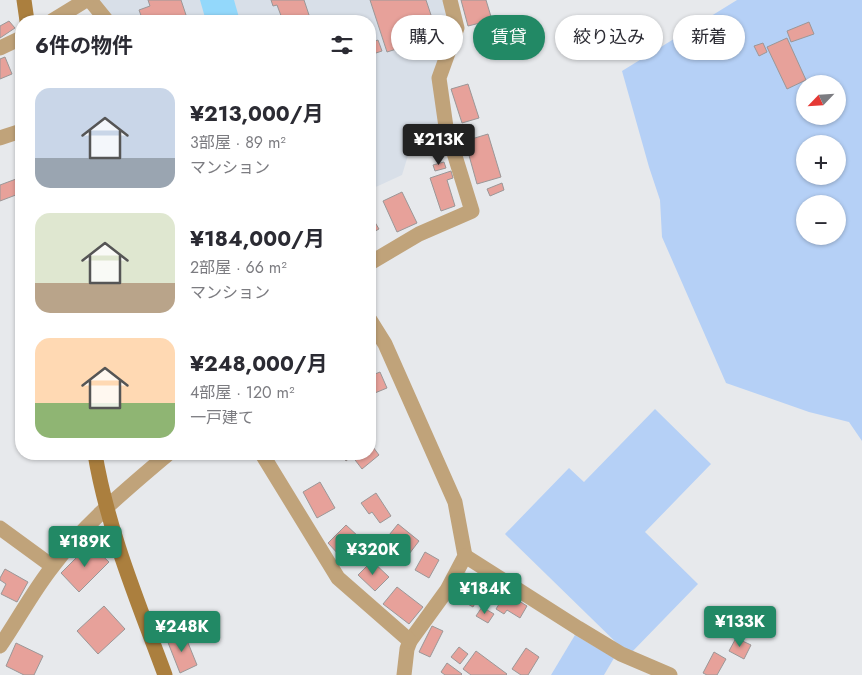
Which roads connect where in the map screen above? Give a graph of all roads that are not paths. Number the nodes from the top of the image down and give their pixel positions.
1 (24, 0) edge
2 (86, 0) edge
3 (90, 0) edge
4 (450, 0) edge
5 (26, 15) edge
6 (62, 15) edge
7 (102, 15) edge
8 (15, 41) edge
9 (0, 48) edge
10 (15, 134) edge
11 (0, 138) edge
12 (376, 259) edge
13 (376, 330) edge
14 (96, 460) edge
15 (161, 460) edge
16 (266, 460) edge
17 (106, 507) junction
18 (0, 528) edge
19 (465, 556) junction
20 (52, 566) junction
21 (410, 641) junction
22 (0, 646) edge
23 (165, 675) edge
24 (404, 675) edge
25 (670, 675) edge

1 - 5 street
2 - 6 street
3 - 7 street
4 - 12 street
8 - 9 street
10 - 11 street
13 - 19 street
14 - 17 street
15 - 17 street
16 - 21 street
17 - 20 street
17 - 23 street
18 - 20 street
19 - 21 street
19 - 25 street
20 - 22 street
21 - 24 street

